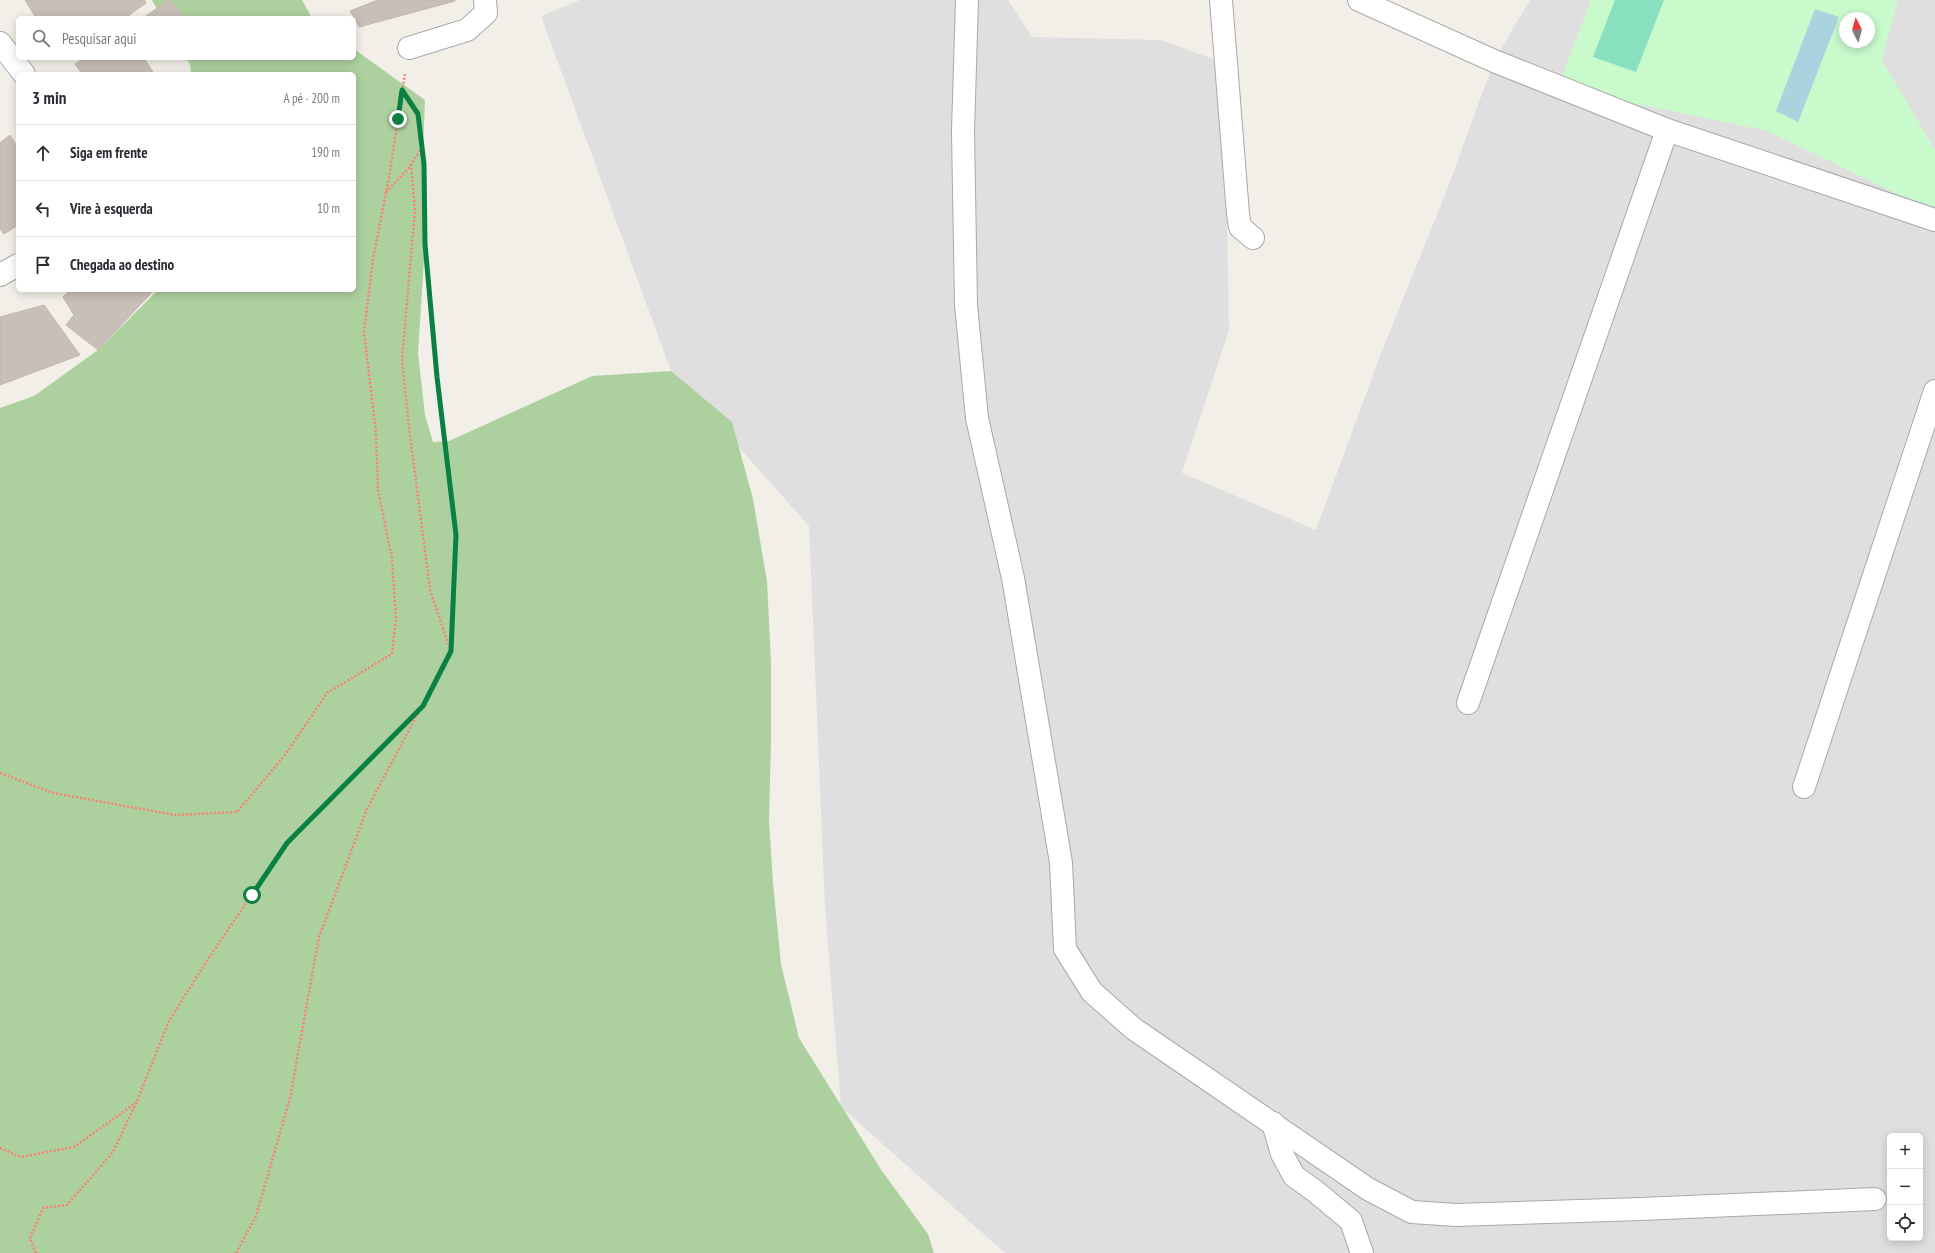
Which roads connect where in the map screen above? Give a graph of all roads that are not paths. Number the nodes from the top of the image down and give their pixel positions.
1 (485, 0) edge
2 (967, 0) edge
3 (1221, 0) edge
4 (1359, 0) edge
5 (0, 43) edge
6 (409, 48) dead end
7 (22, 72) edge
8 (1667, 130) junction
9 (1935, 220) edge
10 (1253, 238) dead end
11 (16, 266) edge
12 (0, 275) edge
13 (1935, 391) edge
14 (1468, 703) dead end
15 (1804, 787) dead end
16 (1273, 1124) junction
17 (1875, 1200) dead end
18 (1362, 1253) edge

1 - 6 street
2 - 16 street
3 - 10 street
4 - 8 street
5 - 7 street
8 - 9 street
8 - 14 street
11 - 12 street
13 - 15 street
16 - 17 street
16 - 18 street

